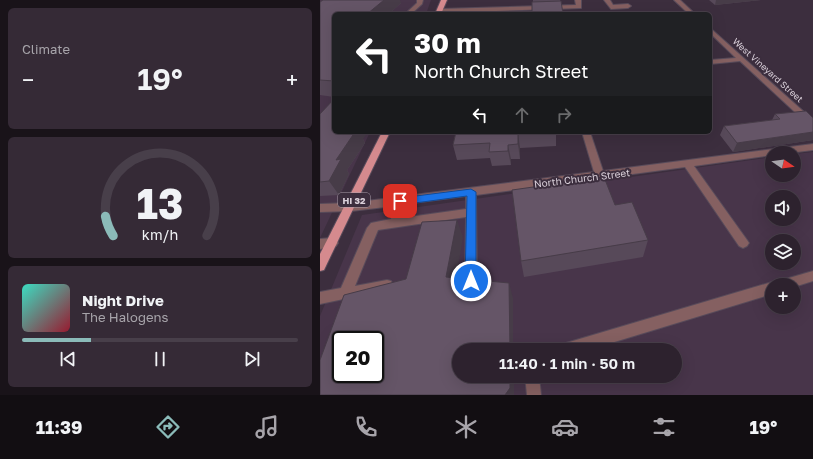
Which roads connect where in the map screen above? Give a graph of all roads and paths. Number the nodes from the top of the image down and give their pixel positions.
1 (420, 0) edge
2 (444, 0) edge
3 (578, 0) edge
4 (607, 0) edge
5 (677, 0) edge
6 (628, 6) dead end
7 (410, 12) edge
8 (439, 12) edge
9 (474, 12) edge
10 (510, 12) edge
11 (690, 12) edge
12 (712, 32) edge
13 (742, 59) junction
14 (712, 62) edge
15 (813, 124) edge
16 (385, 134) edge
17 (587, 134) edge
18 (813, 147) edge
19 (688, 164) junction
20 (600, 176) junction
21 (471, 192) junction
22 (400, 201) junction
23 (351, 207) junction
24 (320, 208) edge
25 (470, 212) junction
26 (396, 223) junction
27 (332, 243) junction
28 (742, 243) dead end
29 (320, 244) edge
30 (320, 266) edge
31 (813, 276) edge
32 (801, 279) edge
33 (471, 281) edge
34 (402, 282) edge
35 (765, 290) edge
36 (346, 292) junction
37 (320, 298) edge
38 (589, 343) edge
39 (533, 383) edge
40 (534, 395) edge

1 - 7 street
2 - 8 main road
3 - 10 street
4 - 6 street
5 - 11 street
8 - 9 street
9 - 10 street
12 - 13 street, West Vineyard Street
13 - 14 street
13 - 15 street, West Vineyard Street
16 - 23 main road, HI 32
17 - 20 street
18 - 19 street, North Church Street
19 - 20 street, North Church Street
19 - 28 street
20 - 21 street, North Church Street
21 - 22 street, North Church Street
21 - 25 street
22 - 23 street, North Church Street
22 - 26 street
23 - 24 street, North Church Street
23 - 27 main road, HI 32
25 - 26 street
25 - 33 street
26 - 36 street
27 - 29 street
27 - 30 main road, HI 32
31 - 32 street
34 - 36 street
35 - 38 street
36 - 37 street
39 - 40 street

